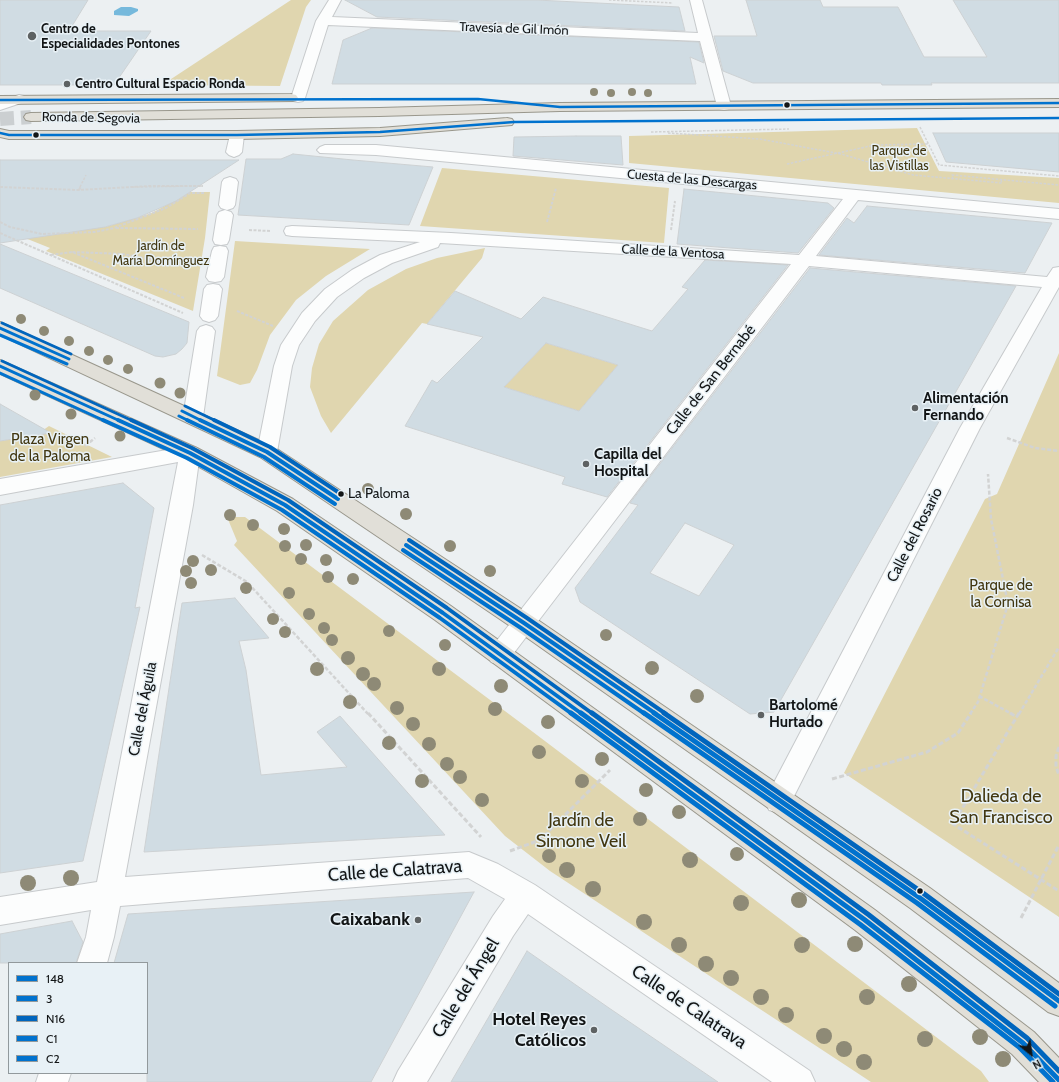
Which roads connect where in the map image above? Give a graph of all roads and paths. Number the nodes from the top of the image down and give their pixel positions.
1 (335, 0) edge
2 (609, 0) edge
3 (696, 0) edge
4 (674, 4) dead end
5 (323, 21) junction
6 (704, 37) junction
7 (298, 98) junction
8 (19, 99) junction
9 (0, 100) edge
10 (1059, 103) edge
11 (0, 106) edge
12 (724, 106) junction
13 (560, 107) junction
14 (1059, 118) edge
15 (514, 122) junction
16 (914, 127) dead end
17 (793, 129) dead end
18 (0, 133) edge
19 (236, 135) junction
20 (929, 144) junction
21 (325, 150) dead end
22 (841, 154) junction
23 (781, 165) dead end
24 (86, 176) dead end
25 (1059, 176) edge
26 (1059, 185) edge
27 (208, 186) dead end
28 (0, 187) edge
29 (78, 190) junction
30 (210, 193) dead end
31 (676, 194) dead end
32 (854, 195) junction
33 (554, 197) dead end
34 (549, 213) dead end
35 (1059, 214) edge
36 (0, 222) edge
37 (116, 228) junction
38 (206, 229) dead end
39 (246, 230) dead end
40 (269, 231) dead end
41 (292, 231) dead end
42 (0, 233) edge
43 (670, 237) dead end
44 (450, 238) junction
45 (72, 252) junction
46 (49, 255) junction
47 (803, 260) junction
48 (1056, 277) edge
49 (215, 279) junction
50 (181, 312) dead end
51 (209, 318) junction
52 (0, 328) edge
53 (295, 337) junction
54 (0, 366) edge
55 (193, 416) junction
56 (97, 436) dead end
57 (1008, 438) dead end
58 (82, 448) dead end
59 (1059, 451) edge
60 (267, 452) junction
61 (190, 453) junction
62 (988, 474) dead end
63 (0, 487) edge
64 (175, 540) junction
65 (524, 623) junction
66 (1059, 647) edge
67 (1057, 653) edge
68 (499, 655) junction
69 (979, 696) junction
70 (1017, 717) junction
71 (1059, 747) edge
72 (1059, 775) edge
73 (603, 778) dead end
74 (832, 779) dead end
75 (778, 801) junction
76 (482, 838) dead end
77 (1059, 845) edge
78 (505, 852) dead end
79 (1041, 880) junction
80 (1059, 891) edge
81 (108, 893) junction
82 (525, 895) junction
83 (0, 911) edge
84 (1021, 918) dead end
85 (92, 962) edge
86 (1059, 1001) edge
87 (1059, 1080) edge
88 (409, 1082) edge
89 (799, 1082) edge

1 - 5 street
2 - 4 path
3 - 6 street
5 - 6 street, Travesía de Gil Imón
5 - 7 street
6 - 12 street
7 - 8 main road
7 - 13 main road
8 - 9 main road
8 - 11 street
10 - 12 main road, Ronda de Segovia
12 - 13 main road, Ronda de Segovia
13 - 15 main road, Ronda de Segovia
14 - 15 main road, Ronda de Segovia
15 - 19 main road
16 - 20 path
17 - 22 path
18 - 19 main road
19 - 49 street
20 - 22 path
20 - 25 path
21 - 32 street, Cuesta de las Descargas
22 - 23 path
22 - 26 path
24 - 29 path
27 - 29 path
28 - 29 path
30 - 37 path
31 - 43 path
32 - 35 street, Cuesta de las Descargas
32 - 47 street, Calle de San Bernabé
33 - 34 path
36 - 37 path
37 - 38 path
39 - 40 path
41 - 44 street, Calle de la Ventosa
42 - 46 path
44 - 47 street, Calle de la Ventosa
44 - 53 street
45 - 46 path
45 - 49 path
45 - 51 path
46 - 50 path
47 - 48 street, Calle de la Ventosa
47 - 65 street, Calle de San Bernabé
48 - 75 street, Calle del Rosario
49 - 51 street
51 - 53 path
51 - 55 street
52 - 55 main road
53 - 60 street
54 - 61 main road
55 - 60 main road
56 - 58 path
57 - 59 path
60 - 65 main road
61 - 63 street
61 - 64 street, Calle del Águila
61 - 68 main road
62 - 69 path
64 - 76 path
64 - 81 street, Calle del Águila
65 - 68 street, Calle de San Bernabé
65 - 75 main road
66 - 67 path
67 - 70 path
68 - 87 main road
69 - 70 path
69 - 74 path
70 - 79 path
71 - 72 path
73 - 78 path
75 - 86 main road
77 - 79 path
79 - 80 path
79 - 84 path
81 - 82 street, Calle de Calatrava
81 - 83 street, Calle de Calatrava
81 - 85 street, Calle del Águila
82 - 88 street, Calle del Ángel
82 - 89 street, Calle de Calatrava

